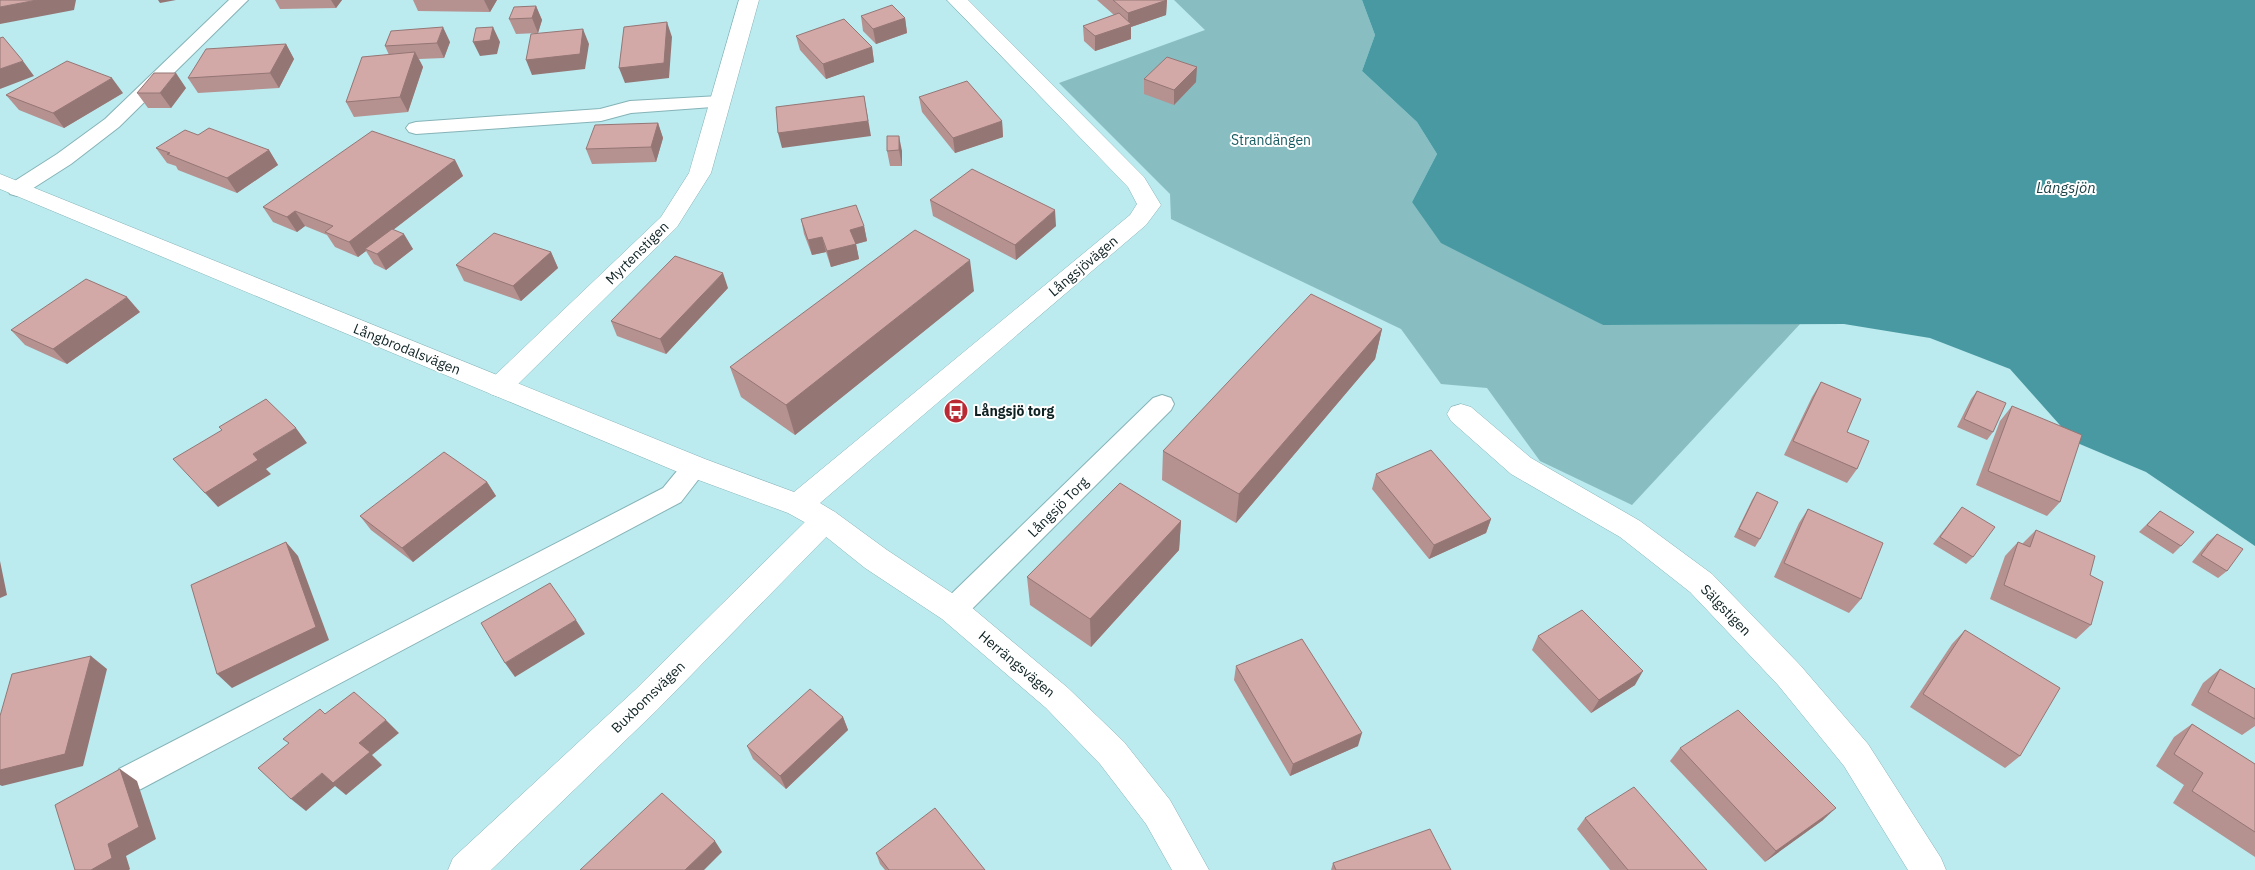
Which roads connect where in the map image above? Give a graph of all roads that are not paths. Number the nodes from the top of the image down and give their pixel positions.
1 (239, 0) edge
2 (749, 0) edge
3 (957, 0) edge
4 (719, 102) junction
5 (416, 128) dead end
6 (8, 185) edge
7 (499, 387) junction
8 (1162, 404) dead end
9 (1461, 414) dead end
10 (695, 467) junction
11 (798, 505) junction
12 (825, 520) junction
13 (953, 610) junction
14 (130, 779) dead end
15 (466, 870) edge
16 (1191, 870) edge
17 (1928, 870) edge

1 - 6 lane, Långbrodalsvägen
2 - 4 street, Myrtenstigen
3 - 11 street, Långsjövägen
4 - 5 lane
4 - 7 street, Myrtenstigen
6 - 7 street, Långbrodalsvägen
7 - 10 street, Långbrodalsvägen
8 - 13 lane, Långsjö Torg
9 - 17 street, Sälgstigen
10 - 11 street, Långbrodalsvägen
10 - 14 lane
11 - 12 street, Herrängsvägen
12 - 13 street, Herrängsvägen
12 - 15 street, Buxbomsvägen
13 - 16 street, Herrängsvägen

